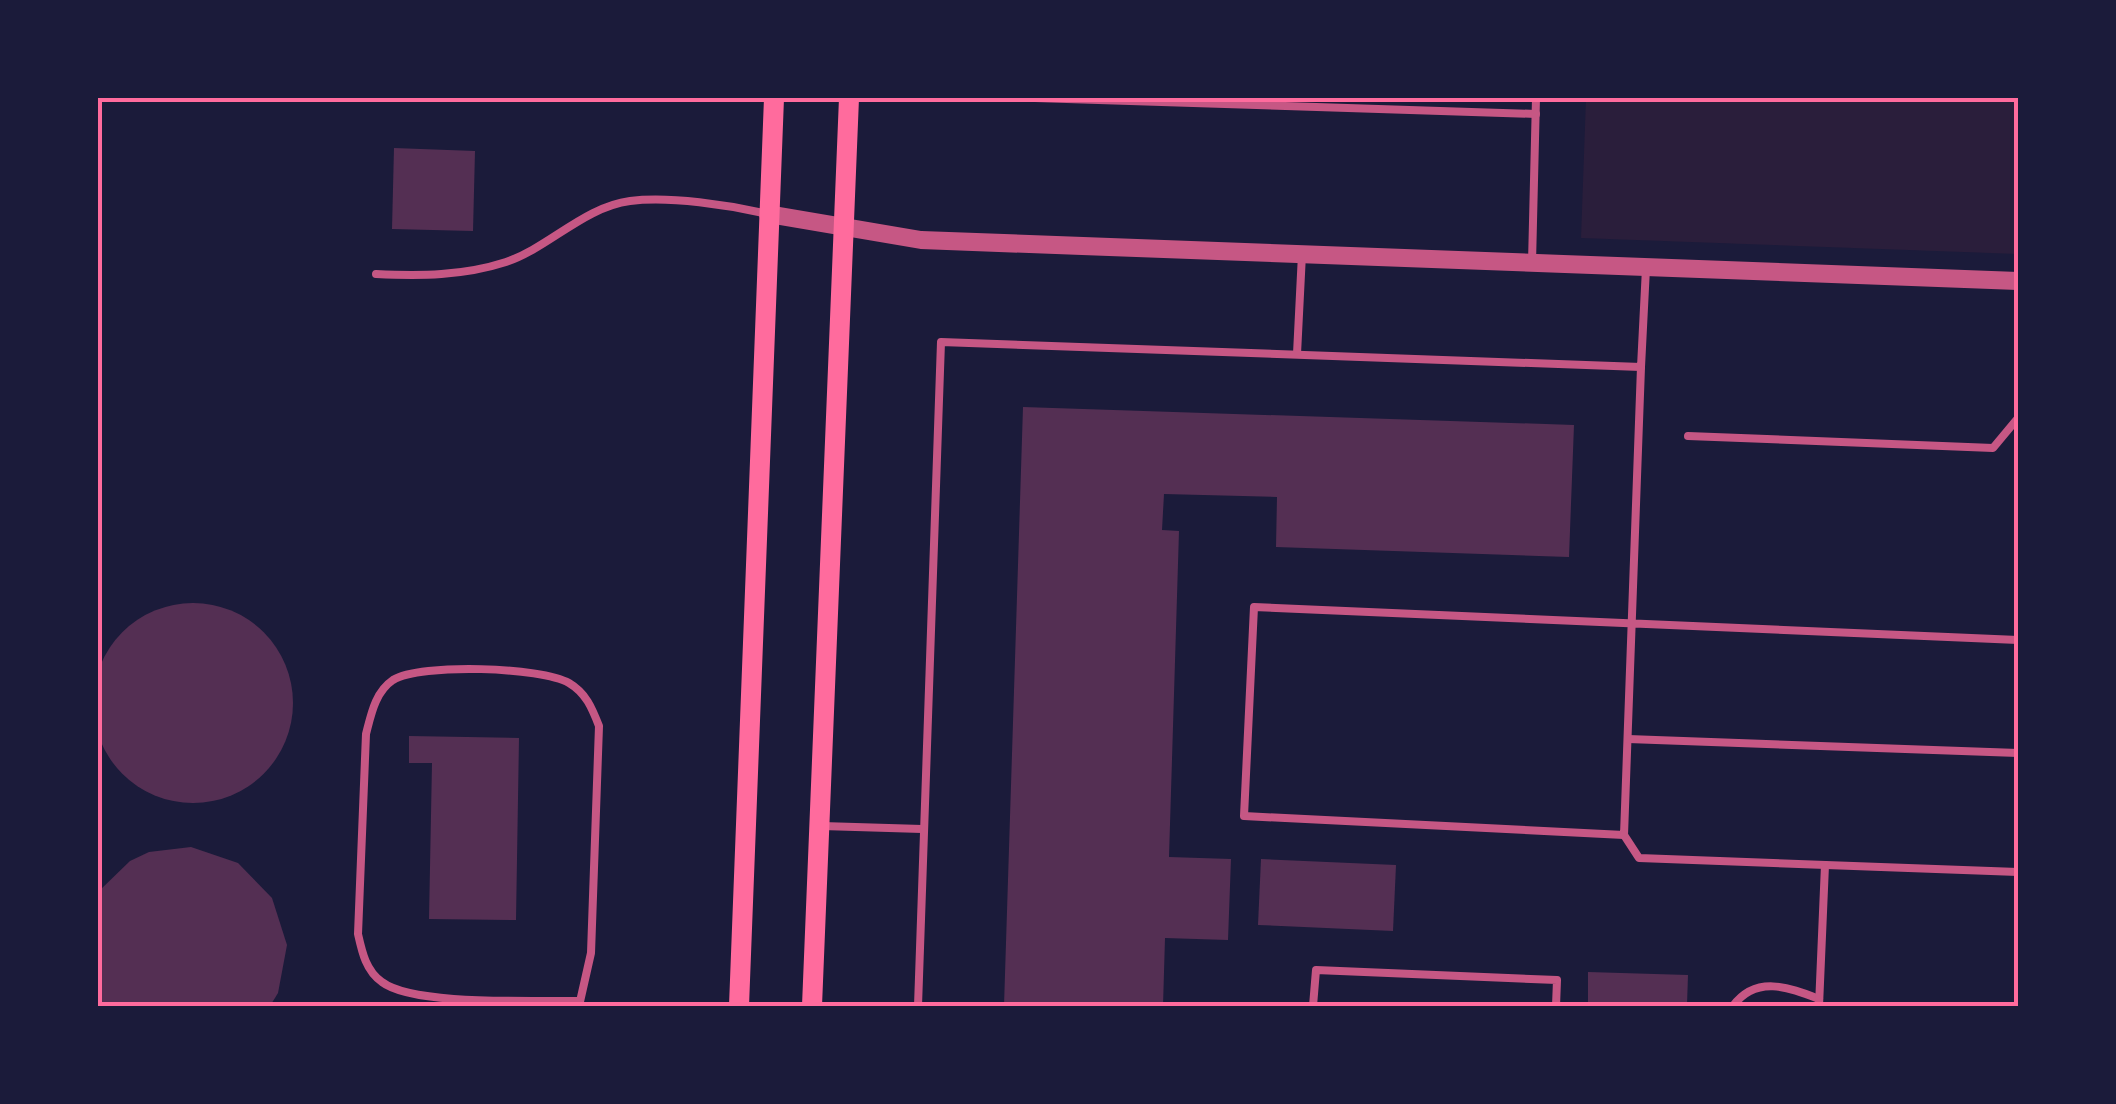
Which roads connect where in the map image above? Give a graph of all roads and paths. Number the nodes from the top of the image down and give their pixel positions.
1 (774, 98) edge
2 (849, 98) edge
3 (1034, 98) edge
4 (1536, 98) edge
5 (1536, 114) junction
6 (768, 214) junction
7 (843, 229) junction
8 (1302, 254) junction
9 (1532, 264) junction
10 (1646, 268) junction
11 (376, 274) dead end
12 (2018, 281) edge
13 (1298, 354) junction
14 (1641, 367) junction
15 (2018, 418) edge
16 (1688, 436) dead end
17 (1631, 624) junction
18 (2018, 640) edge
19 (1628, 739) junction
20 (2018, 753) edge
21 (819, 826) junction
22 (922, 829) junction
23 (1624, 835) junction
24 (1825, 864) junction
25 (2018, 872) edge
26 (1819, 1003) edge
27 (578, 1004) edge
28 (738, 1006) edge
29 (812, 1006) edge
30 (918, 1006) edge
31 (1313, 1006) edge
32 (1556, 1006) edge
33 (1733, 1006) edge

1 - 6 main road
2 - 7 main road
3 - 5 lane
4 - 5 lane
5 - 9 lane
6 - 7 street
6 - 11 lane
6 - 28 main road
7 - 8 street
7 - 21 main road
8 - 9 street
8 - 13 lane
9 - 10 street
10 - 12 street
10 - 14 lane
13 - 14 lane
13 - 22 lane
14 - 17 lane
15 - 16 lane
17 - 18 lane
17 - 19 lane
17 - 23 lane
19 - 20 lane
19 - 23 lane
21 - 22 lane
21 - 29 main road
22 - 30 lane
23 - 24 lane
24 - 25 lane
24 - 26 lane
26 - 33 lane
27 - 27 lane
31 - 32 lane

